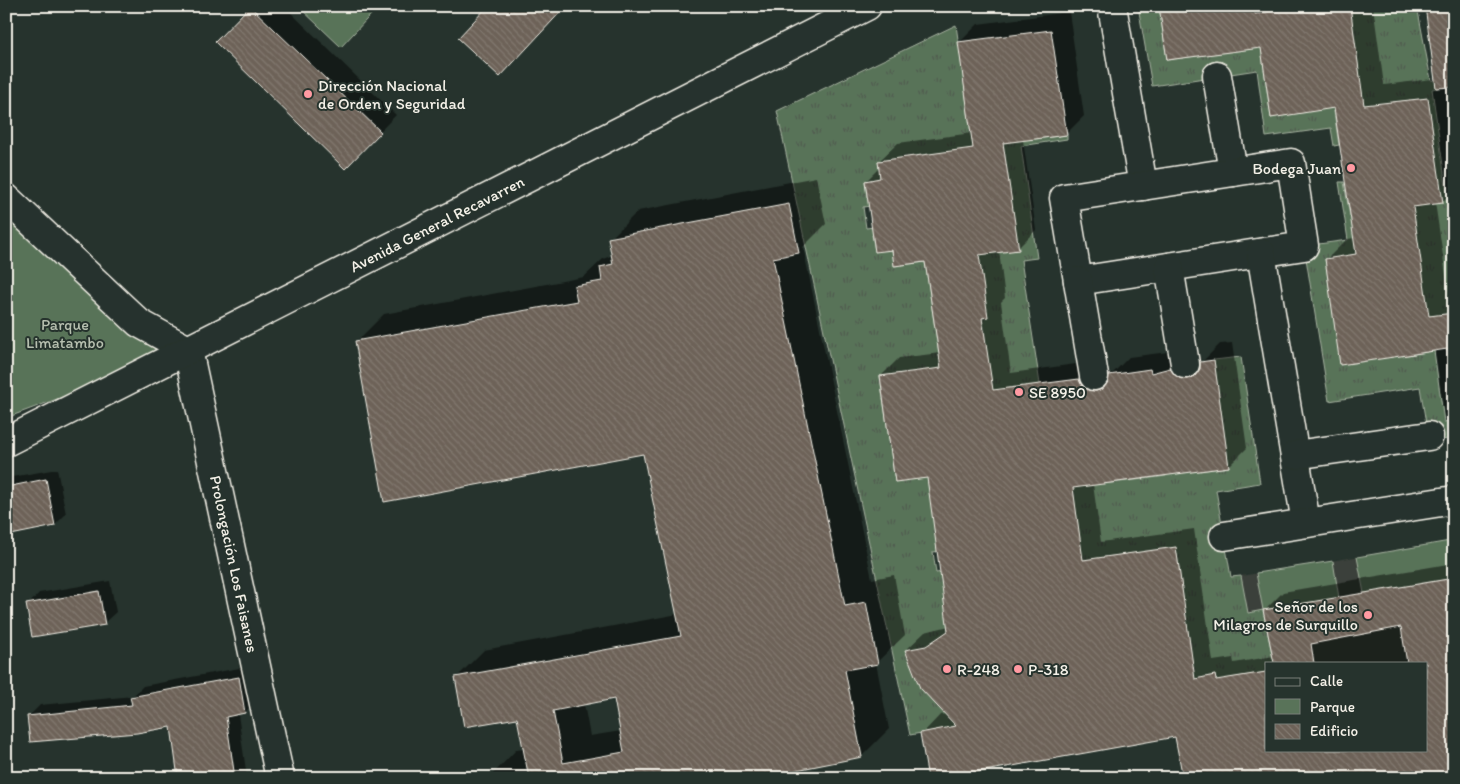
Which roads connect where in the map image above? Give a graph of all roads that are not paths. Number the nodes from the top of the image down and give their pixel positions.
1 (867, 6) edge
2 (1112, 6) edge
3 (1217, 76) dead end
4 (1233, 172) junction
5 (1143, 186) junction
6 (6, 198) edge
7 (1260, 253) junction
8 (1168, 266) junction
9 (1078, 281) junction
10 (188, 350) junction
11 (1185, 364) dead end
12 (1094, 376) dead end
13 (1428, 436) dead end
14 (6, 442) edge
15 (1295, 455) junction
16 (1454, 500) edge
17 (1306, 523) junction
18 (1224, 536) dead end
19 (280, 778) edge

1 - 10 street, Avenida General Recavarren
2 - 5 street
3 - 4 street
4 - 5 street
4 - 7 street
5 - 9 street
6 - 10 street
7 - 8 street
7 - 15 street
8 - 9 street
8 - 11 street
9 - 12 street
10 - 14 street, Avenida General Recavarren
10 - 19 street, Prolongación Los Faisanes
13 - 15 street
15 - 17 street
16 - 17 street
17 - 18 street

